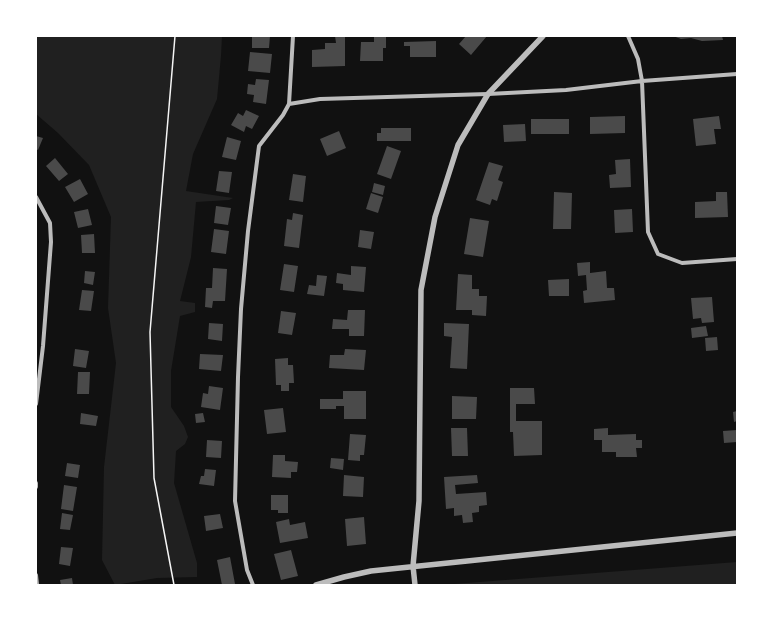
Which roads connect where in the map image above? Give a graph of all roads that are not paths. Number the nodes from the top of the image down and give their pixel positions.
1 (293, 36) edge
2 (543, 36) edge
3 (628, 36) edge
4 (737, 74) edge
5 (642, 80) junction
6 (488, 94) junction
7 (289, 104) junction
8 (36, 197) edge
9 (737, 258) edge
10 (36, 404) edge
11 (737, 532) edge
12 (413, 566) junction
13 (36, 575) edge
14 (37, 585) edge
15 (253, 585) edge
16 (316, 585) edge
17 (415, 585) edge

1 - 7 street
2 - 6 street
3 - 5 street
4 - 5 street
5 - 6 street
5 - 9 street
6 - 7 street
6 - 12 street
7 - 15 street
8 - 10 street
11 - 12 street
12 - 16 street
12 - 17 street
13 - 14 street

